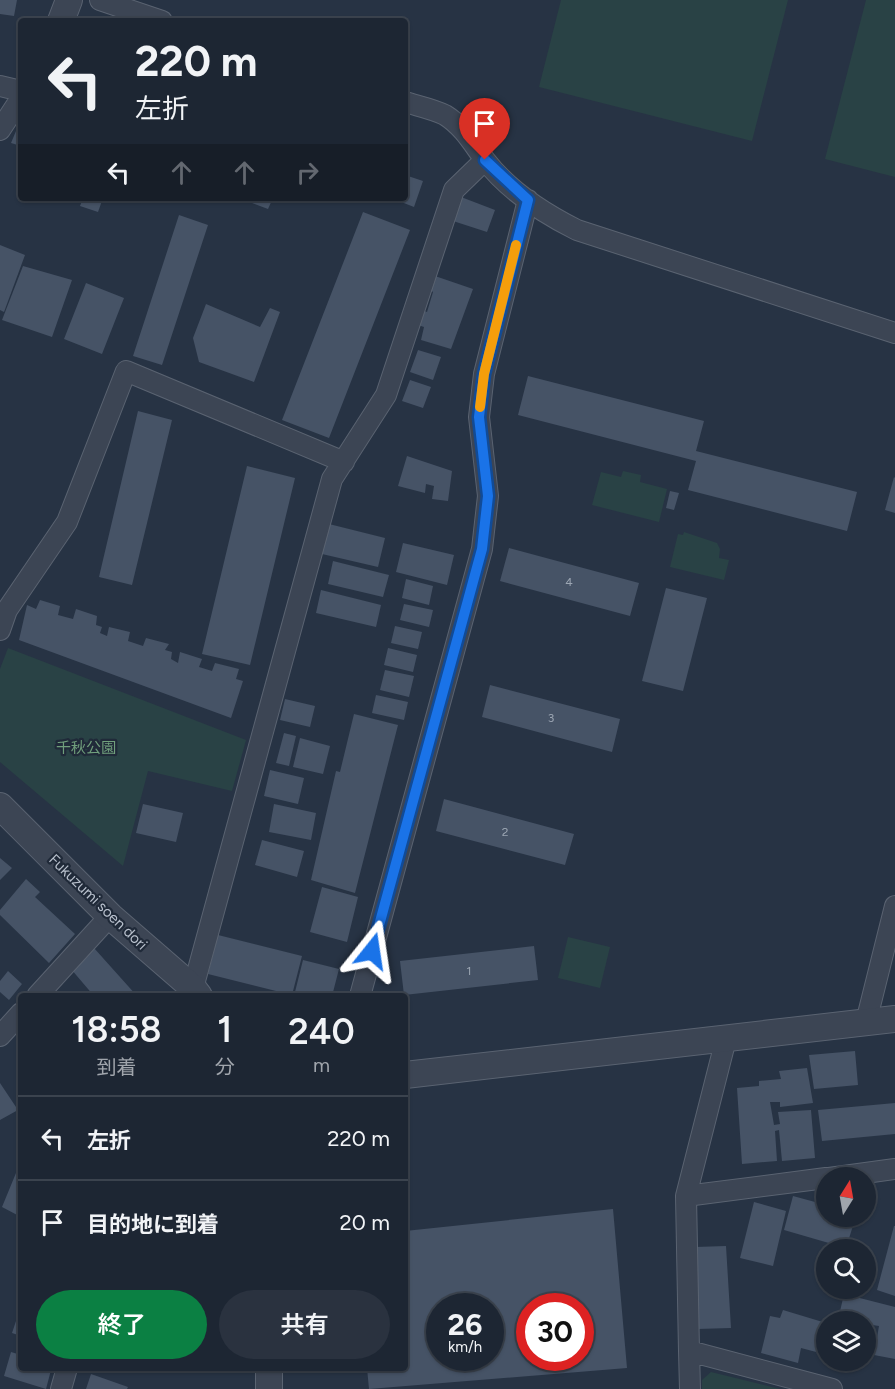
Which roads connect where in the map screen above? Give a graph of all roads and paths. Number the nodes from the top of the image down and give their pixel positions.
1 (69, 0) edge
2 (99, 0) edge
3 (62, 18) edge
4 (153, 18) edge
5 (0, 86) edge
6 (18, 90) edge
7 (18, 102) edge
8 (408, 103) edge
9 (0, 129) edge
10 (485, 160) junction
11 (528, 200) junction
12 (895, 333) edge
13 (344, 462) junction
14 (0, 630) edge
15 (0, 806) edge
16 (895, 906) edge
17 (110, 916) junction
18 (196, 992) edge
19 (40, 993) edge
20 (361, 993) edge
21 (18, 1016) edge
22 (895, 1019) edge
23 (866, 1022) junction
24 (0, 1036) edge
25 (726, 1039) junction
26 (408, 1075) edge
27 (895, 1169) edge
28 (876, 1172) edge
29 (816, 1180) edge
30 (686, 1196) junction
31 (689, 1351) junction
32 (66, 1371) edge
33 (269, 1371) edge
34 (61, 1389) edge
35 (268, 1389) edge
36 (690, 1389) edge
37 (832, 1389) edge

1 - 3 street
2 - 4 street
5 - 6 street
7 - 9 street
8 - 10 street
10 - 11 street
10 - 13 street
11 - 12 street
11 - 20 street
13 - 14 street
13 - 18 street
15 - 17 street, Fukuzumi soen dori
16 - 23 street
17 - 18 street, Fukuzumi soen dori
17 - 19 street
21 - 24 street
22 - 23 street
23 - 25 street
25 - 26 street
25 - 30 street
27 - 28 street
29 - 30 street
30 - 31 street
31 - 36 street
31 - 37 street
32 - 34 street
33 - 35 street

